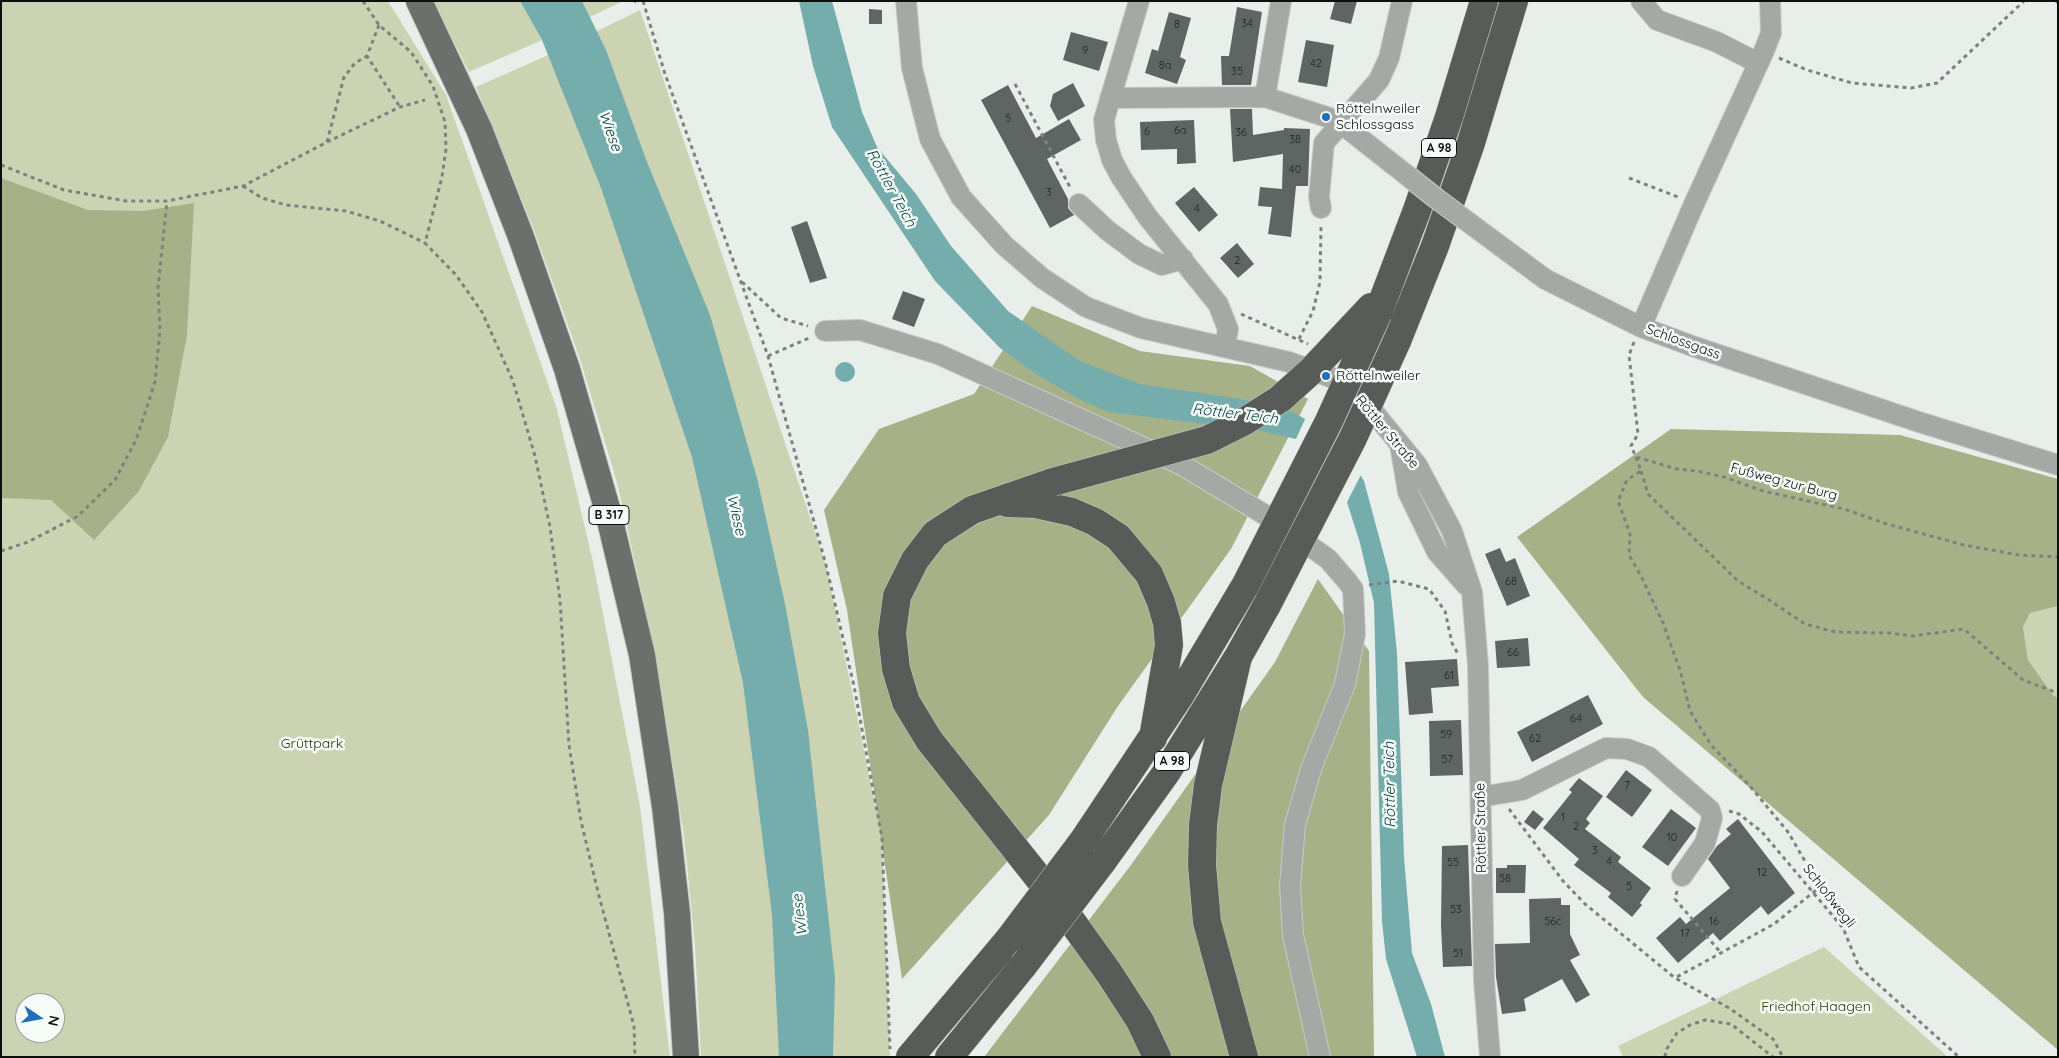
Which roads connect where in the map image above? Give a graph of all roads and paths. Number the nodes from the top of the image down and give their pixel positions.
1 (363, 1) edge
2 (419, 1) edge
3 (643, 1) edge
4 (906, 1) edge
5 (1139, 1) edge
6 (1281, 1) edge
7 (1402, 1) edge
8 (1484, 1) edge
9 (1514, 1) edge
10 (1642, 1) edge
11 (1770, 1) edge
12 (2024, 1) edge
13 (380, 25) junction
14 (367, 56) junction
15 (1761, 57) junction
16 (1015, 84) dead end
17 (1265, 97) junction
18 (1110, 98) junction
19 (425, 100) dead end
20 (400, 108) junction
21 (1347, 127) junction
22 (327, 142) junction
23 (1, 166) edge
24 (1629, 178) dead end
25 (243, 186) junction
26 (167, 201) junction
27 (1079, 204) joint
28 (1694, 204) junction
29 (1321, 208) joint
30 (425, 243) junction
31 (1183, 259) junction
32 (741, 280) junction
33 (1218, 304) junction
34 (1378, 304) junction
35 (1641, 327) junction
36 (825, 331) junction
37 (1224, 346) junction
38 (768, 356) junction
39 (1636, 457) junction
40 (2058, 465) edge
41 (1641, 471) junction
42 (998, 502) junction
43 (1, 551) edge
44 (2058, 557) edge
45 (1366, 586) dead end
46 (1238, 657) junction
47 (1478, 666) junction
48 (2058, 692) edge
49 (1153, 738) junction
50 (1490, 794) junction
51 (1710, 810) junction
52 (1682, 876) joint
53 (1813, 892) junction
54 (1721, 953) junction
55 (1675, 978) junction
56 (952, 1053) edge
57 (1770, 1056) edge
58 (635, 1057) edge
59 (686, 1057) edge
60 (890, 1057) edge
61 (910, 1057) edge
62 (1157, 1057) edge
63 (1244, 1057) edge
64 (1320, 1057) edge
65 (1490, 1057) edge
66 (1665, 1057) edge
67 (1783, 1057) edge
68 (1959, 1057) edge

1 - 13 path
2 - 59 main road, B 317
3 - 32 path
4 - 37 street, Röttler Straße
5 - 18 street
6 - 17 street
7 - 21 street
8 - 34 highway, A 98
9 - 46 highway, A 98, bridge
10 - 15 street
11 - 15 street
12 - 15 path
13 - 14 path
13 - 30 path
14 - 20 path
14 - 22 path
15 - 28 street
16 - 27 path
17 - 18 street
17 - 21 street
18 - 31 street
19 - 20 path
20 - 22 path
21 - 29 street
21 - 35 street, Schlossgass, bridge
22 - 25 path
23 - 26 path
24 - 28 path
25 - 26 path
25 - 30 path
26 - 43 path
27 - 31 street
28 - 35 street
29 - 33 path
30 - 58 path
31 - 33 street
32 - 36 path
32 - 38 path
33 - 37 street
34 - 42 highway, bridge
34 - 49 highway, A 98, bridge
35 - 39 path
35 - 40 street, Schlossgass
36 - 38 path
36 - 64 street
37 - 47 street, Röttler Straße
38 - 60 path
39 - 41 path
39 - 44 path, Fußweg zur Burg
41 - 48 path
41 - 53 path
42 - 49 highway
42 - 62 highway
45 - 47 path
46 - 56 highway, A 98, bridge
46 - 63 highway
47 - 50 street, Röttler Straße
49 - 61 highway, A 98, bridge
50 - 51 street
50 - 55 path
50 - 65 street, Röttler Straße
51 - 52 street
51 - 53 path, Schloßwegli
52 - 54 path
53 - 54 path
53 - 68 path, Schloßwegli
54 - 55 path
55 - 67 path
57 - 66 path

